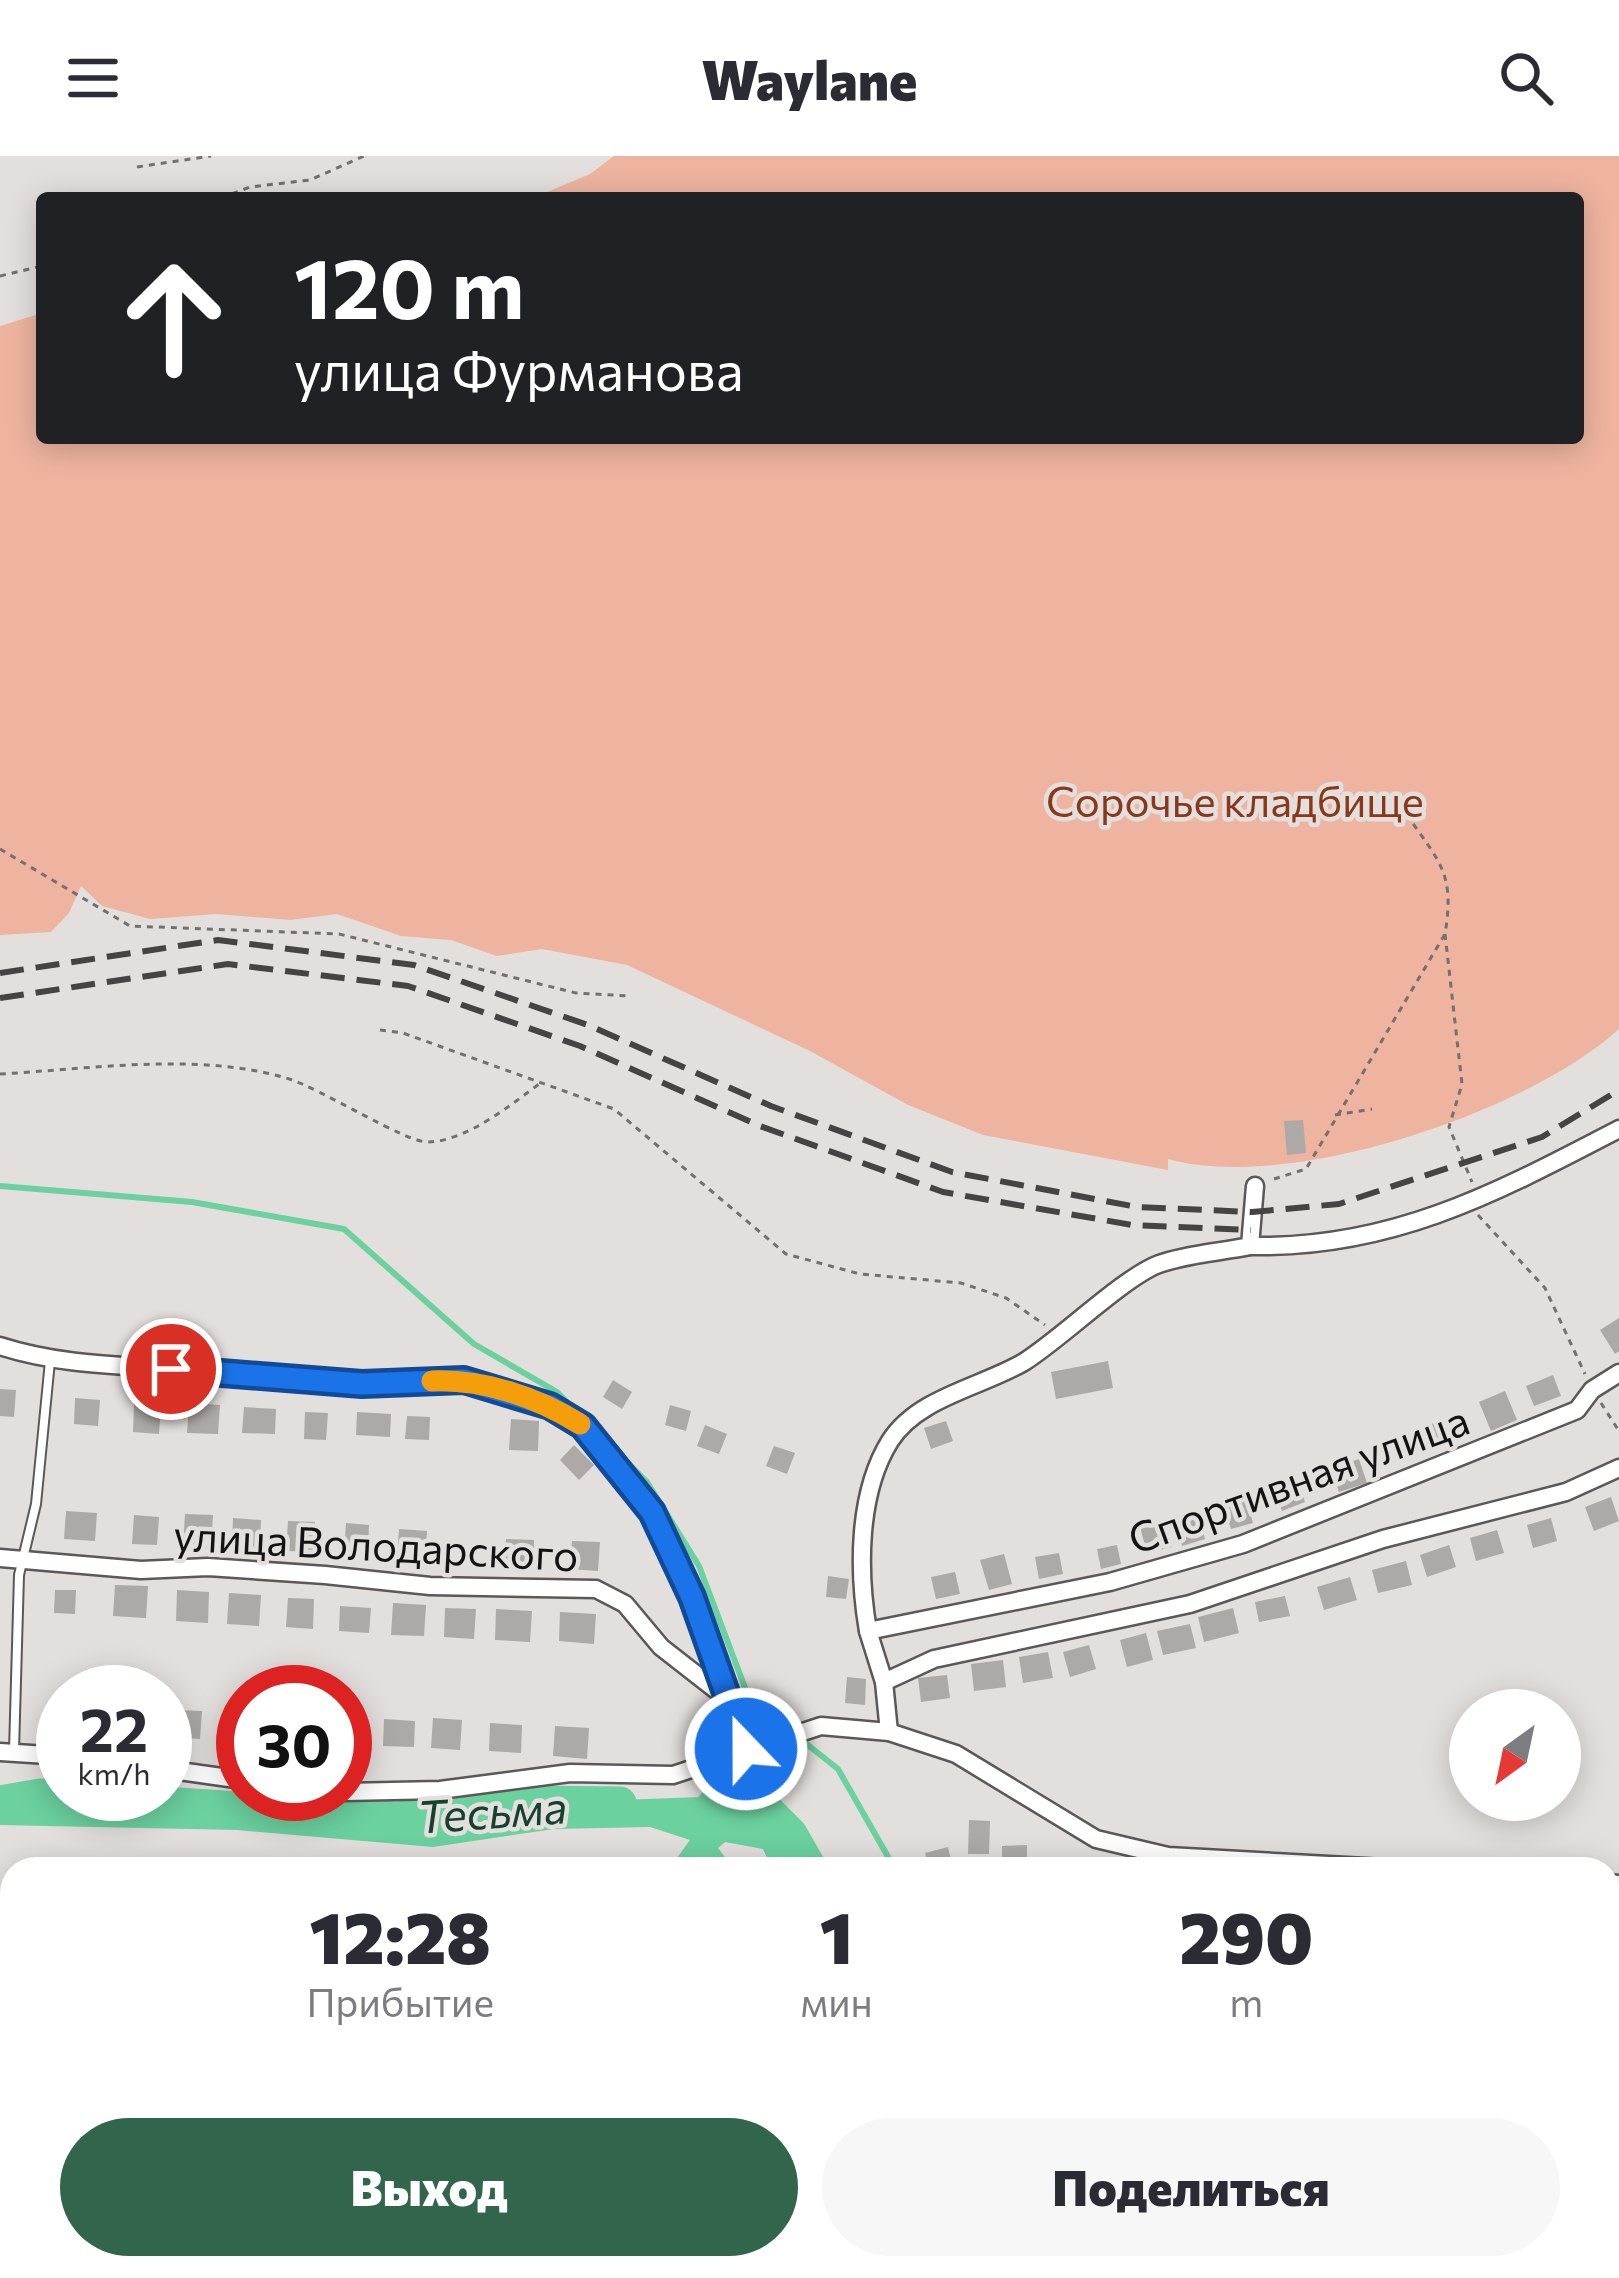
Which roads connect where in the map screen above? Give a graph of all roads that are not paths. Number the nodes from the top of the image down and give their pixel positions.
1 (1619, 1130) edge
2 (1255, 1186) road end
3 (1250, 1246) junction
4 (0, 1346) edge
5 (50, 1361) junction
6 (1619, 1373) edge
7 (1619, 1468) edge
8 (0, 1558) edge
9 (23, 1559) junction
10 (868, 1630) junction
11 (884, 1682) junction
12 (725, 1697) junction
13 (889, 1732) junction
14 (746, 1749) junction
15 (7, 1752) edge
16 (372, 1791) edge
17 (1186, 1857) edge

1 - 3 street
2 - 3 street
3 - 10 street
4 - 5 street
5 - 9 lane
5 - 12 street
6 - 10 street, Спортивная улица
7 - 11 street, Спортивная улица
8 - 9 street, улица Володарского
9 - 12 street, улица Володарского
9 - 15 lane
10 - 11 street
11 - 13 street
12 - 14 street, улица Володарского
13 - 14 street
13 - 17 street
14 - 16 street

